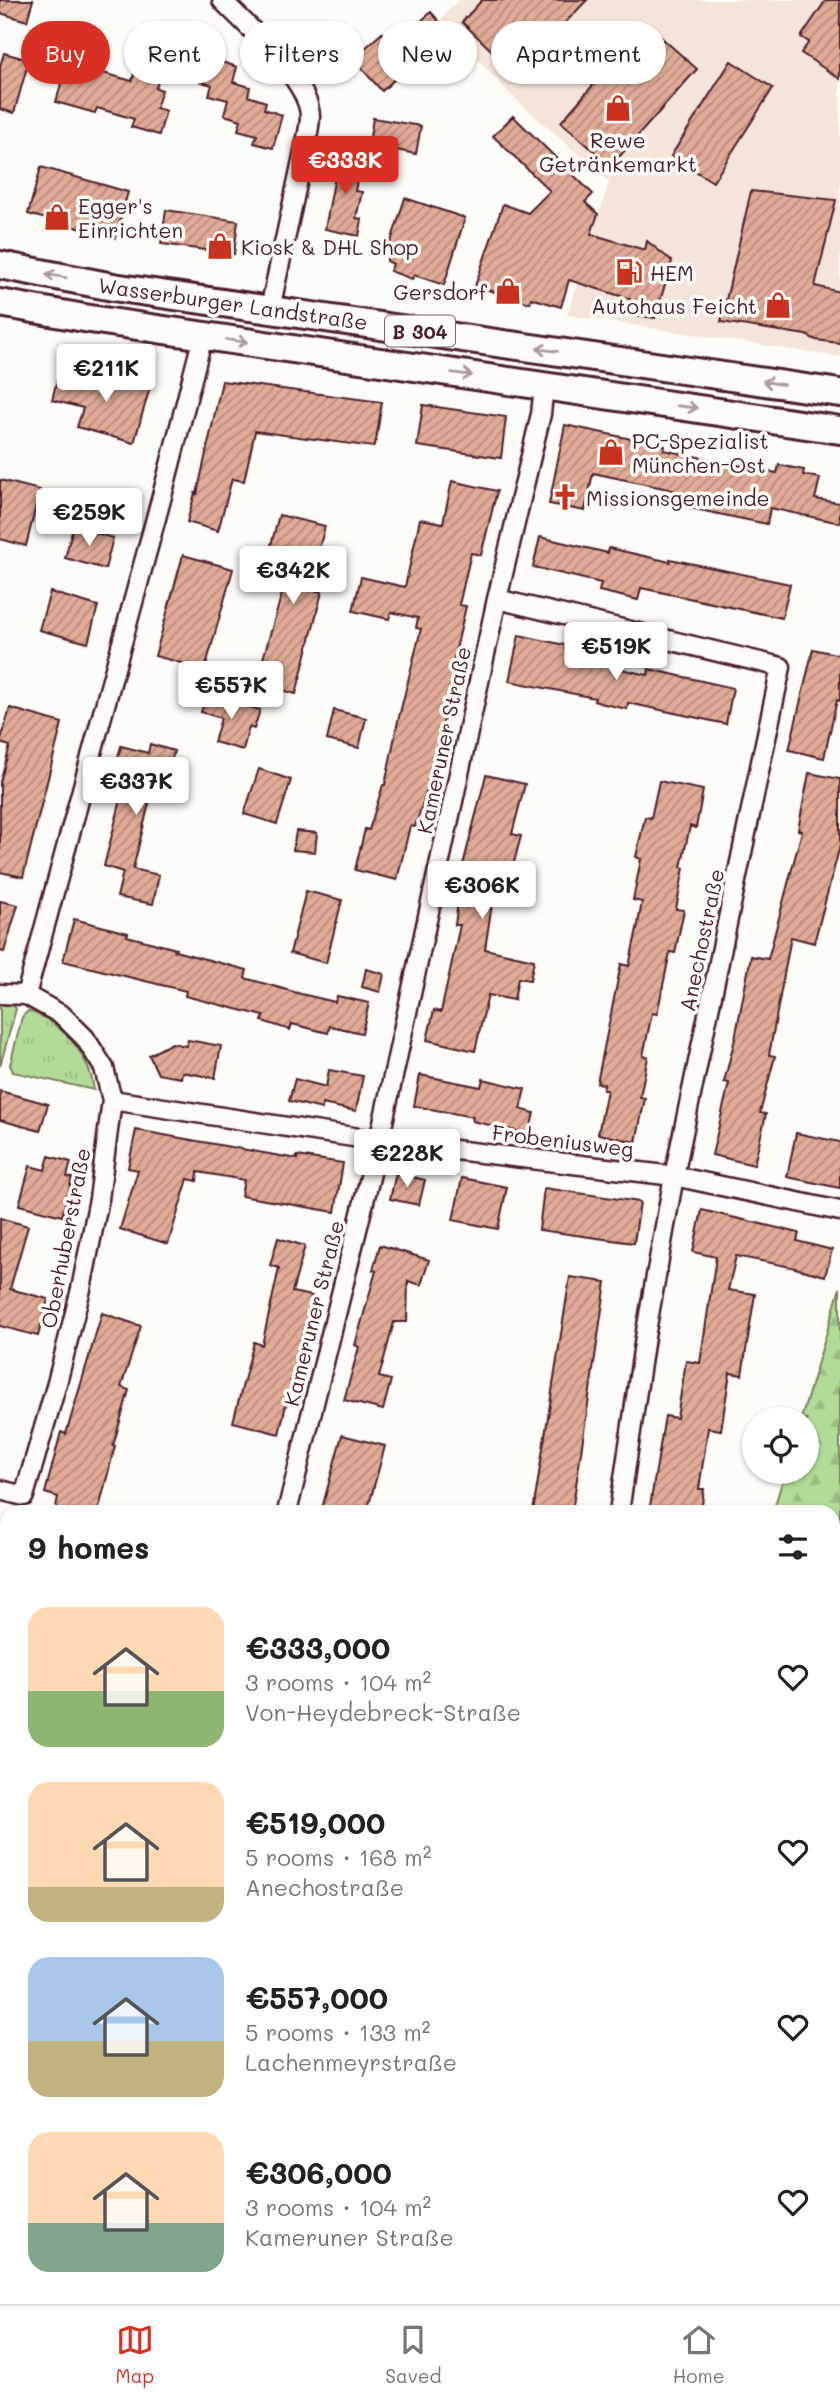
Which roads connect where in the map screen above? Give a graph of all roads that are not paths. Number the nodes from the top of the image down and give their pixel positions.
1 (222, 0) edge
2 (0, 265) edge
3 (0, 303) edge
4 (270, 309) junction
5 (203, 336) junction
6 (544, 386) junction
7 (840, 393) edge
8 (840, 429) edge
9 (497, 599) junction
10 (0, 994) edge
11 (26, 995) junction
12 (112, 1100) junction
13 (379, 1141) junction
14 (674, 1177) junction
15 (840, 1212) edge
16 (0, 1490) edge
17 (289, 1505) edge
18 (620, 1505) edge

1 - 4 street
4 -> 2 main road, Wasserburger Landstraße / B 304
3 - 5 main road, Wasserburger Landstraße / B 304
7 -> 4 main road, Wasserburger Landstraße / B 304
5 -> 6 main road, Wasserburger Landstraße / B 304
5 - 11 street
6 -> 8 main road, Wasserburger Landstraße / B 304
6 - 9 street, Kameruner Straße
9 - 13 street, Kameruner Straße
9 - 14 street, Anechostraße
10 - 11 street
11 - 12 street, Oberhuberstraße
12 - 13 street, Frobeniusweg
12 - 16 street, Oberhuberstraße
13 - 14 street, Frobeniusweg
13 - 17 street, Kameruner Straße
14 - 15 street, Frobeniusweg
14 - 18 street, Anechostraße

